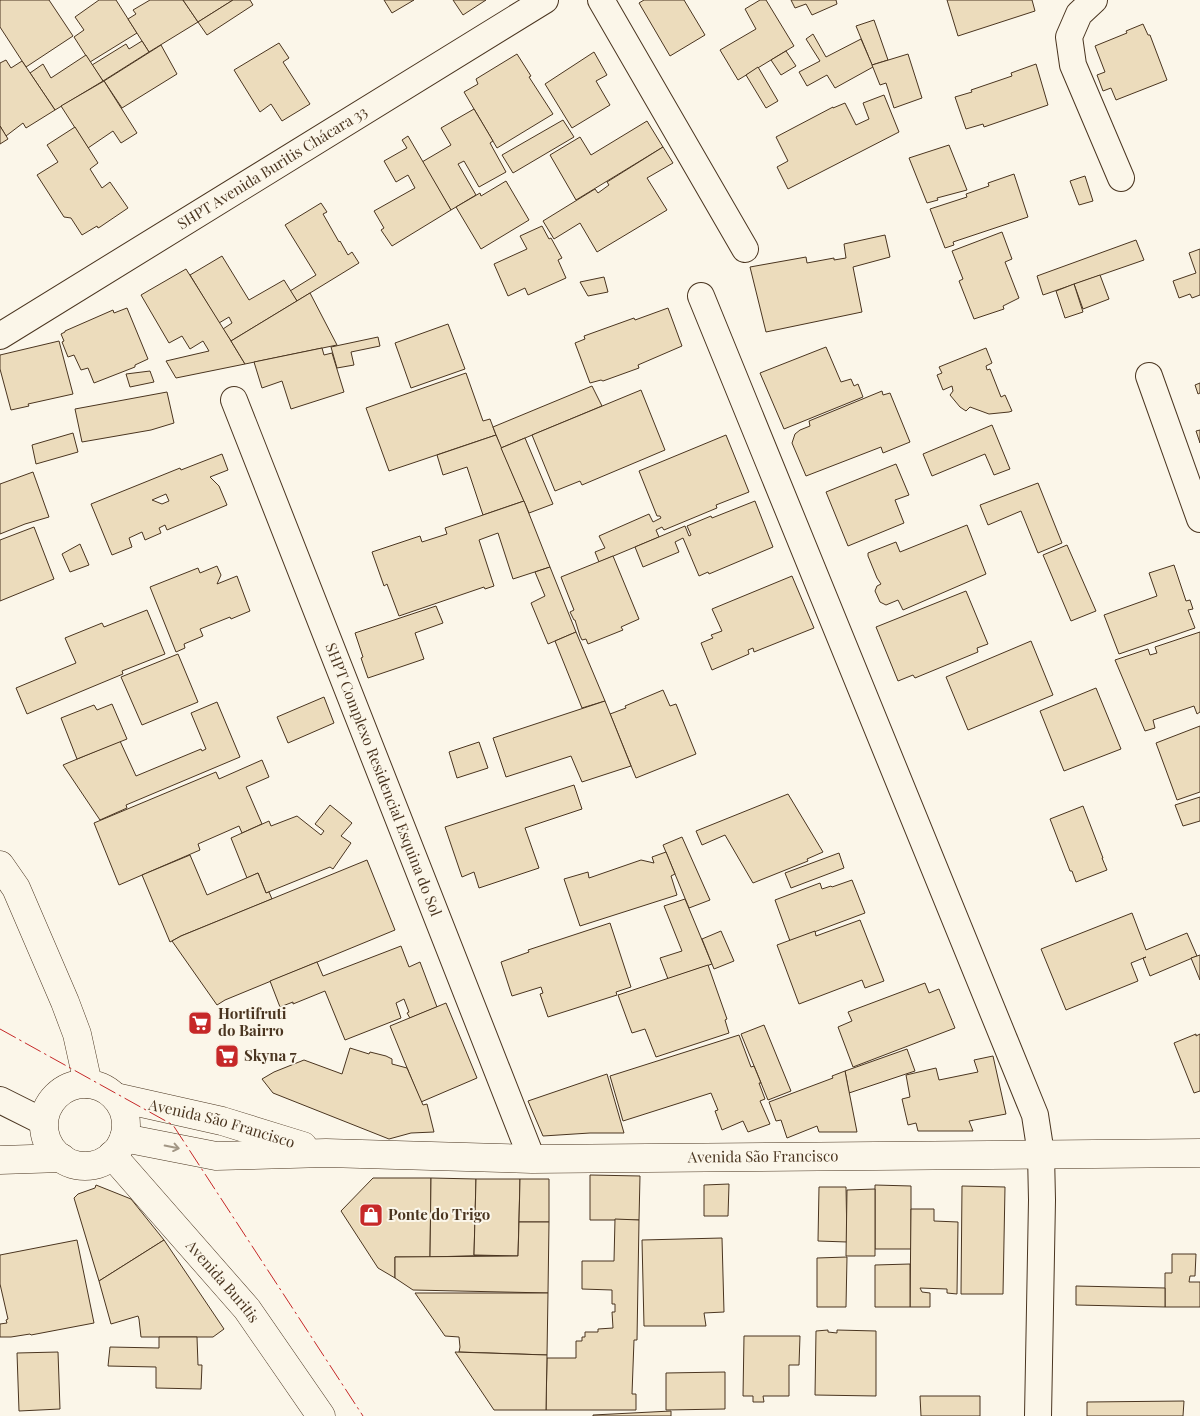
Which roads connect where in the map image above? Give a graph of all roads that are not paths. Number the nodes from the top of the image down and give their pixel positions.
1 (545, 0) edge
2 (601, 0) edge
3 (1094, 0) edge
4 (1121, 178) dead end
5 (745, 249) dead end
6 (701, 296) dead end
7 (0, 336) edge
8 (1149, 376) dead end
9 (234, 400) dead end
10 (1200, 519) edge
11 (0, 865) edge
12 (88, 1084) junction
13 (115, 1096) junction
14 (0, 1100) edge
15 (44, 1122) junction
16 (118, 1147) junction
17 (326, 1153) junction
18 (1200, 1153) edge
19 (1041, 1154) junction
20 (62, 1158) junction
21 (532, 1159) junction
22 (0, 1160) edge
23 (321, 1416) edge
24 (1038, 1416) edge

1 - 7 street, SHPT Avenida Buritis Chácara 33
2 - 5 street
3 - 4 street
6 - 19 street
8 - 10 street
9 - 21 street, SHPT Complexo Residencial Esquina do Sol
11 - 12 street
12 - 13 street
12 - 15 street
13 - 16 street
13 - 17 street, Avenida São Francisco
14 - 15 street
15 - 20 street
16 -> 17 street, Avenida São Francisco
16 - 20 street
16 - 23 street, Avenida Buritis
17 - 21 street, Avenida São Francisco
18 - 19 street, Avenida São Francisco
19 - 21 street, Avenida São Francisco
19 - 24 street
20 - 22 street

